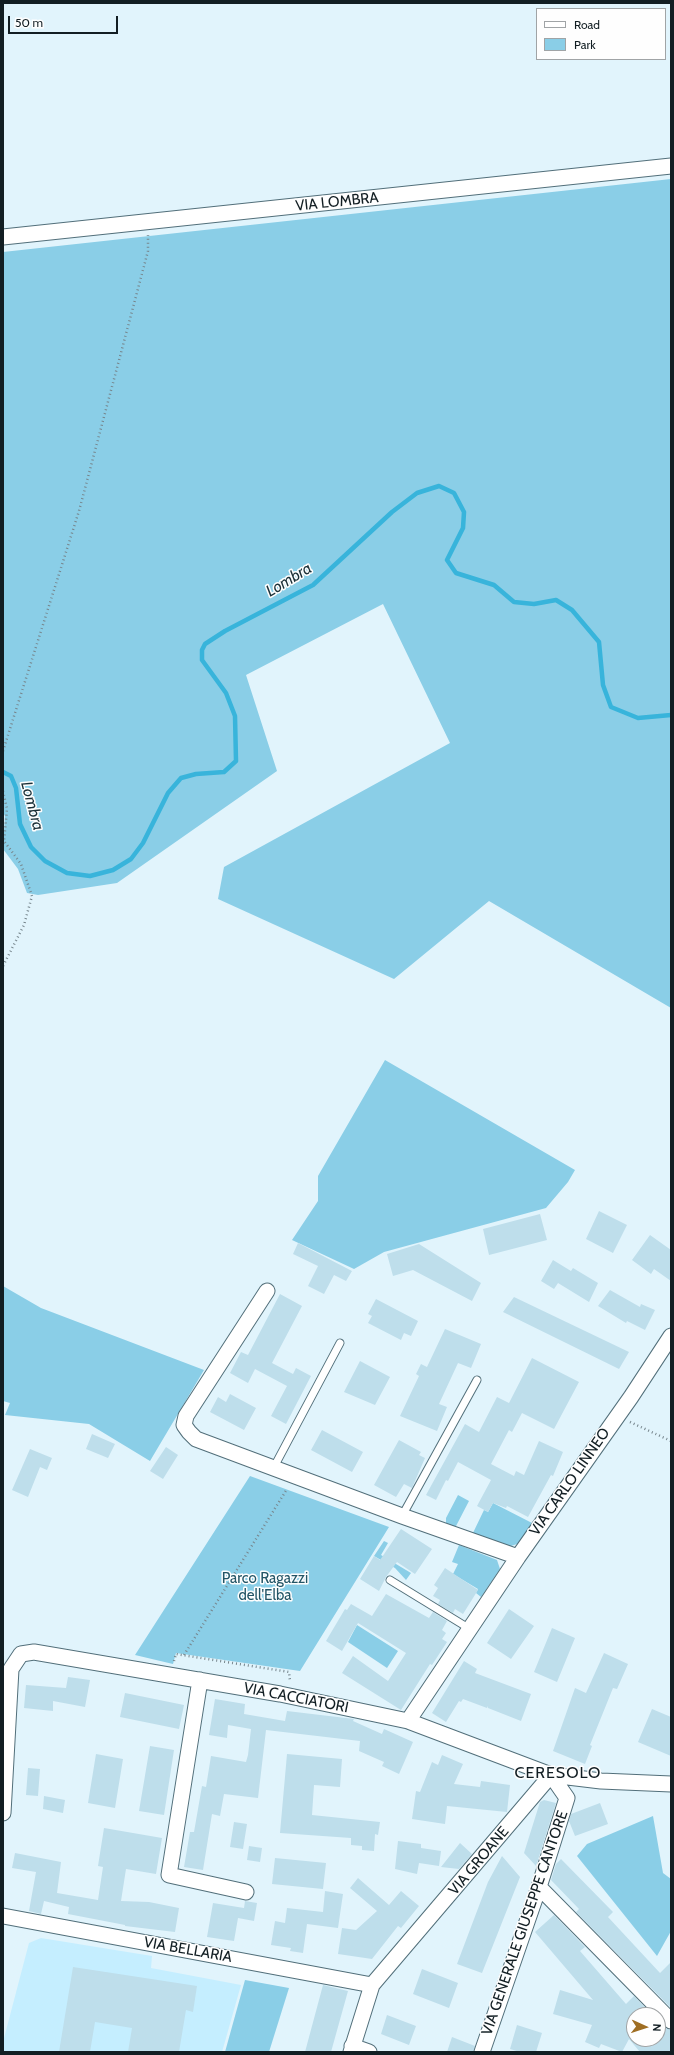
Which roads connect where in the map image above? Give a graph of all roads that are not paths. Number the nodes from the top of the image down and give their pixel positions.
1 (671, 166) edge
2 (3, 237) edge
3 (267, 1291) dead end
4 (671, 1336) edge
5 (340, 1343) dead end
6 (477, 1380) dead end
7 (274, 1467) junction
8 (402, 1516) junction
9 (518, 1557) junction
10 (390, 1580) dead end
11 (470, 1629) junction
12 (200, 1680) junction
13 (408, 1721) junction
14 (551, 1775) junction
15 (671, 1784) edge
16 (3, 1813) edge
17 (539, 1887) junction
18 (246, 1892) dead end
19 (3, 1916) edge
20 (372, 1985) junction
21 (671, 2021) edge
22 (351, 2049) edge
23 (369, 2052) edge
24 (482, 2052) edge

1 - 2 street, VIA LOMBRA
3 - 7 street
4 - 9 street, VIA CARLO LINNEO
5 - 7 lane
6 - 8 lane
7 - 8 street
8 - 9 street
9 - 11 street, VIA CARLO LINNEO
10 - 11 lane
11 - 13 street, VIA CARLO LINNEO
12 - 13 street, VIA CACCIATORI
12 - 16 street, VIA CACCIATORI
12 - 18 street
13 - 14 street, VIA CACCIATORI
14 - 15 street
14 - 17 street, VIA GENERALE GIUSEPPE CANTORE
14 - 20 street, VIA GROANE
17 - 21 street
17 - 24 street, VIA GENERALE GIUSEPPE CANTORE
19 - 20 street, VIA BELLARIA
20 - 22 street, VIA GROANE
22 - 23 street

